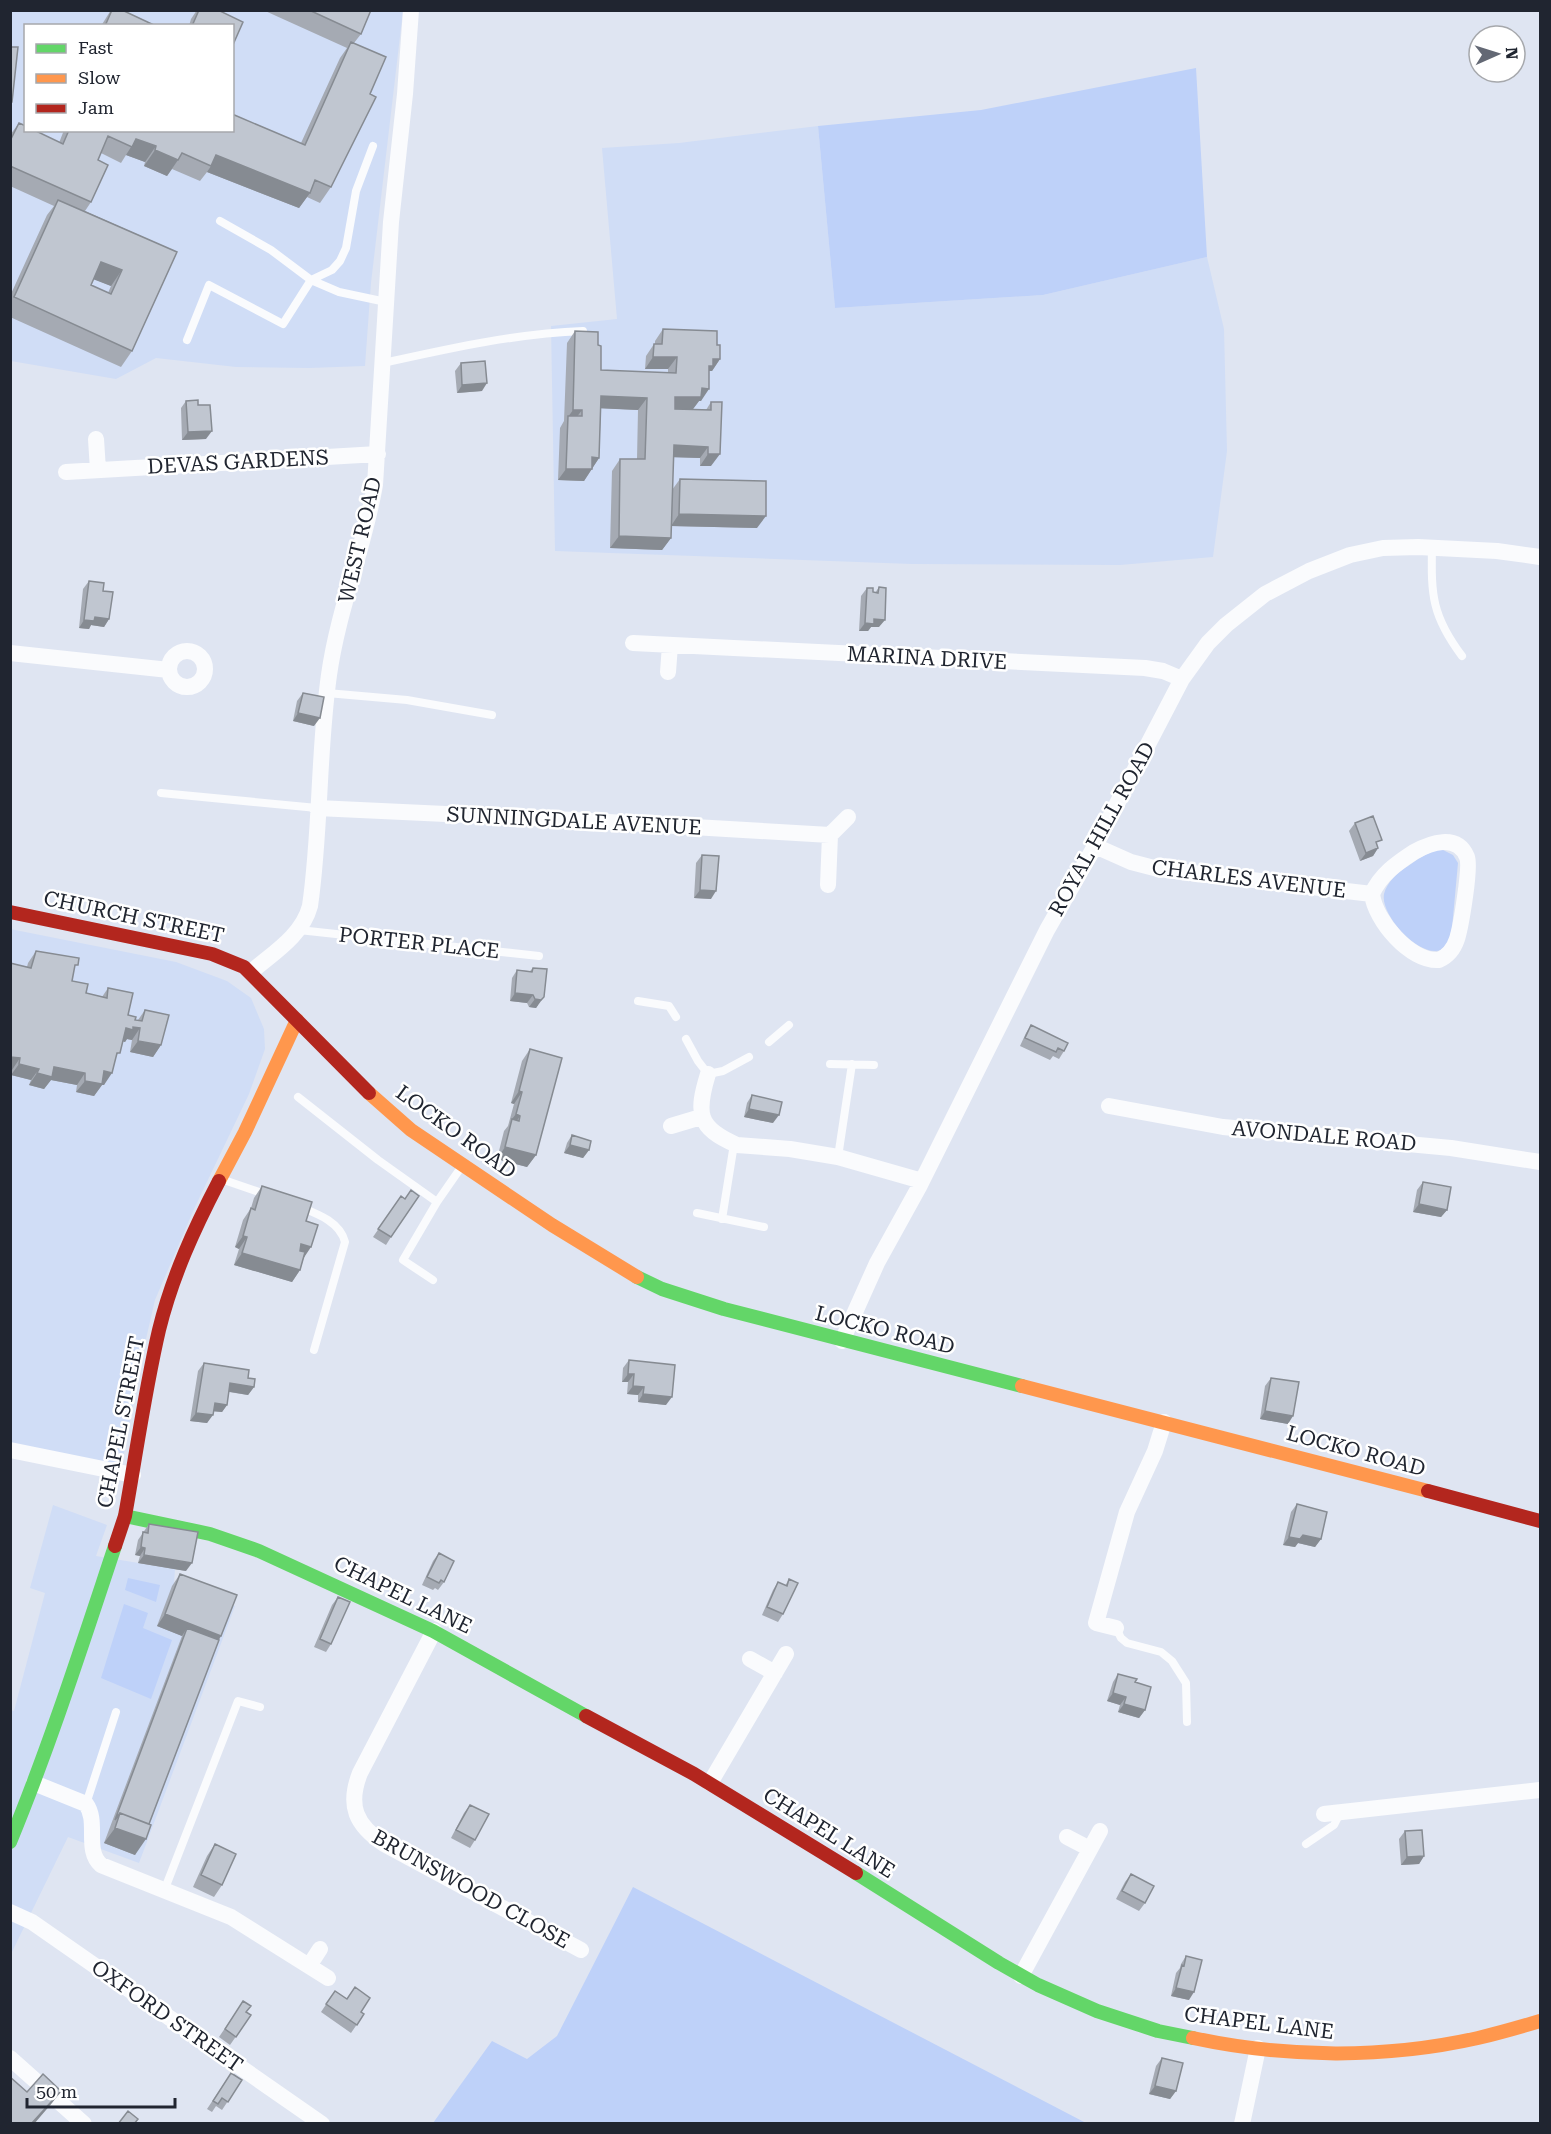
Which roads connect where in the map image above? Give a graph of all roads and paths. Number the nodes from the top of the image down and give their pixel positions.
1 (411, 10) edge
2 (373, 146) dead end
3 (220, 221) dead end
4 (311, 280) junction
5 (387, 302) junction
6 (583, 331) edge
7 (187, 340) dead end
8 (383, 363) junction
9 (96, 439) dead end
10 (378, 454) junction
11 (98, 470) junction
12 (66, 472) dead end
13 (1432, 548) junction
14 (1540, 557) edge
15 (633, 643) dead end
16 (670, 645) junction
17 (10, 653) edge
18 (1462, 656) dead end
19 (169, 670) dead end
20 (668, 672) dead end
21 (1182, 679) junction
22 (327, 693) junction
23 (492, 715) dead end
24 (161, 793) dead end
25 (317, 808) junction
26 (848, 817) dead end
27 (830, 835) junction
28 (1095, 846) junction
29 (828, 885) dead end
30 (1372, 894) junction
31 (10, 912) edge
32 (299, 930) junction
33 (538, 956) dead end
34 (251, 972) junction
35 (638, 1000) dead end
36 (676, 1017) dead end
37 (297, 1020) junction
38 (789, 1025) dead end
39 (686, 1039) dead end
40 (770, 1042) dead end
41 (749, 1057) dead end
42 (830, 1064) dead end
43 (852, 1064) junction
44 (874, 1065) dead end
45 (708, 1074) junction
46 (298, 1097) dead end
47 (1109, 1106) dead end
48 (701, 1117) junction
49 (671, 1126) dead end
50 (734, 1144) junction
51 (838, 1157) junction
52 (1540, 1162) edge
53 (462, 1165) junction
54 (220, 1179) junction
55 (921, 1181) junction
56 (275, 1197) edge
57 (437, 1202) junction
58 (291, 1203) edge
59 (697, 1214) dead end
60 (722, 1219) junction
61 (764, 1227) dead end
62 (433, 1280) dead end
63 (842, 1341) junction
64 (314, 1350) dead end
65 (1164, 1422) junction
66 (10, 1450) edge
67 (132, 1475) junction
68 (125, 1516) junction
69 (1540, 1521) edge
70 (1116, 1628) joint
71 (434, 1632) junction
72 (786, 1654) dead end
73 (750, 1659) dead end
74 (775, 1673) junction
75 (260, 1707) dead end
76 (116, 1712) dead end
77 (1187, 1722) dead end
78 (34, 1783) junction
79 (710, 1783) junction
80 (1540, 1790) edge
81 (86, 1804) junction
82 (1332, 1813) joint
83 (15, 1816) edge
84 (1100, 1831) dead end
85 (1067, 1837) dead end
86 (10, 1842) edge
87 (1306, 1844) dead end
88 (1090, 1849) junction
89 (164, 1892) junction
90 (10, 1912) edge
91 (320, 1949) dead end
92 (581, 1950) dead end
93 (309, 1966) junction
94 (1021, 1976) junction
95 (328, 1978) dead end
96 (1540, 2021) edge
97 (1258, 2048) junction
98 (10, 2058) edge
99 (84, 2124) edge
100 (321, 2124) edge
101 (1242, 2124) edge

1 - 5 street, WEST ROAD
2 - 4 lane
3 - 4 lane
4 - 5 lane
4 - 7 lane
5 - 8 street, WEST ROAD
6 - 8 lane
8 - 10 street, WEST ROAD
9 - 11 street
10 - 11 street, DEVAS GARDENS
10 - 22 street, WEST ROAD
11 - 12 street, DEVAS GARDENS
13 - 14 street, ROYAL HILL ROAD
13 - 18 lane
13 - 21 street, ROYAL HILL ROAD
15 - 16 street, MARINA DRIVE
16 - 20 street
16 - 21 street, MARINA DRIVE
17 - 19 street
21 - 28 street, ROYAL HILL ROAD
22 - 23 lane
22 - 25 street, WEST ROAD
24 - 25 lane
25 - 27 street, SUNNINGDALE AVENUE
25 - 32 street, WEST ROAD
26 - 27 street
27 - 29 street
28 - 30 street, CHARLES AVENUE
28 - 55 street, ROYAL HILL ROAD
30 - 30 street, CHARLES AVENUE
31 - 34 street, CHURCH STREET
32 - 33 lane, PORTER PLACE
32 - 34 street, WEST ROAD
34 - 37 street, CHURCH STREET
35 - 36 lane
37 - 53 street, LOCKO ROAD
37 - 54 street, CHAPEL STREET
38 - 40 lane
39 - 45 lane
41 - 45 lane
42 - 43 lane
43 - 44 lane
43 - 51 lane
45 - 48 street
46 - 57 lane
47 - 52 street, AVONDALE ROAD
48 - 49 street
48 - 50 street
50 - 51 street
50 - 60 lane
51 - 55 street
53 - 57 lane
53 - 63 street, LOCKO ROAD
54 - 56 lane
54 - 67 street, CHAPEL STREET
55 - 63 street, ROYAL HILL ROAD
57 - 62 lane
58 - 64 lane
59 - 60 lane
60 - 61 lane
63 - 65 street, LOCKO ROAD
65 - 69 street, LOCKO ROAD
65 - 70 street
66 - 67 street
67 - 68 street, CHAPEL STREET
68 - 71 street, CHAPEL LANE
68 - 78 street, CHAPEL STREET
70 - 77 lane
71 - 79 street, CHAPEL LANE
71 - 92 street, BRUNSWOOD CLOSE
72 - 74 street
73 - 74 street
74 - 79 street
75 - 89 lane
76 - 81 lane
78 - 81 street
78 - 83 street, CHAPEL STREET
79 - 94 street, CHAPEL LANE
80 - 82 street
81 - 89 street
82 - 87 lane
83 - 86 street, CHAPEL STREET
84 - 88 street
85 - 88 street
88 - 94 street
89 - 93 street
90 - 100 street, OXFORD STREET
91 - 93 street
93 - 95 street
94 - 97 street, CHAPEL LANE
96 - 97 street, CHAPEL LANE
97 - 101 street
98 - 99 street

